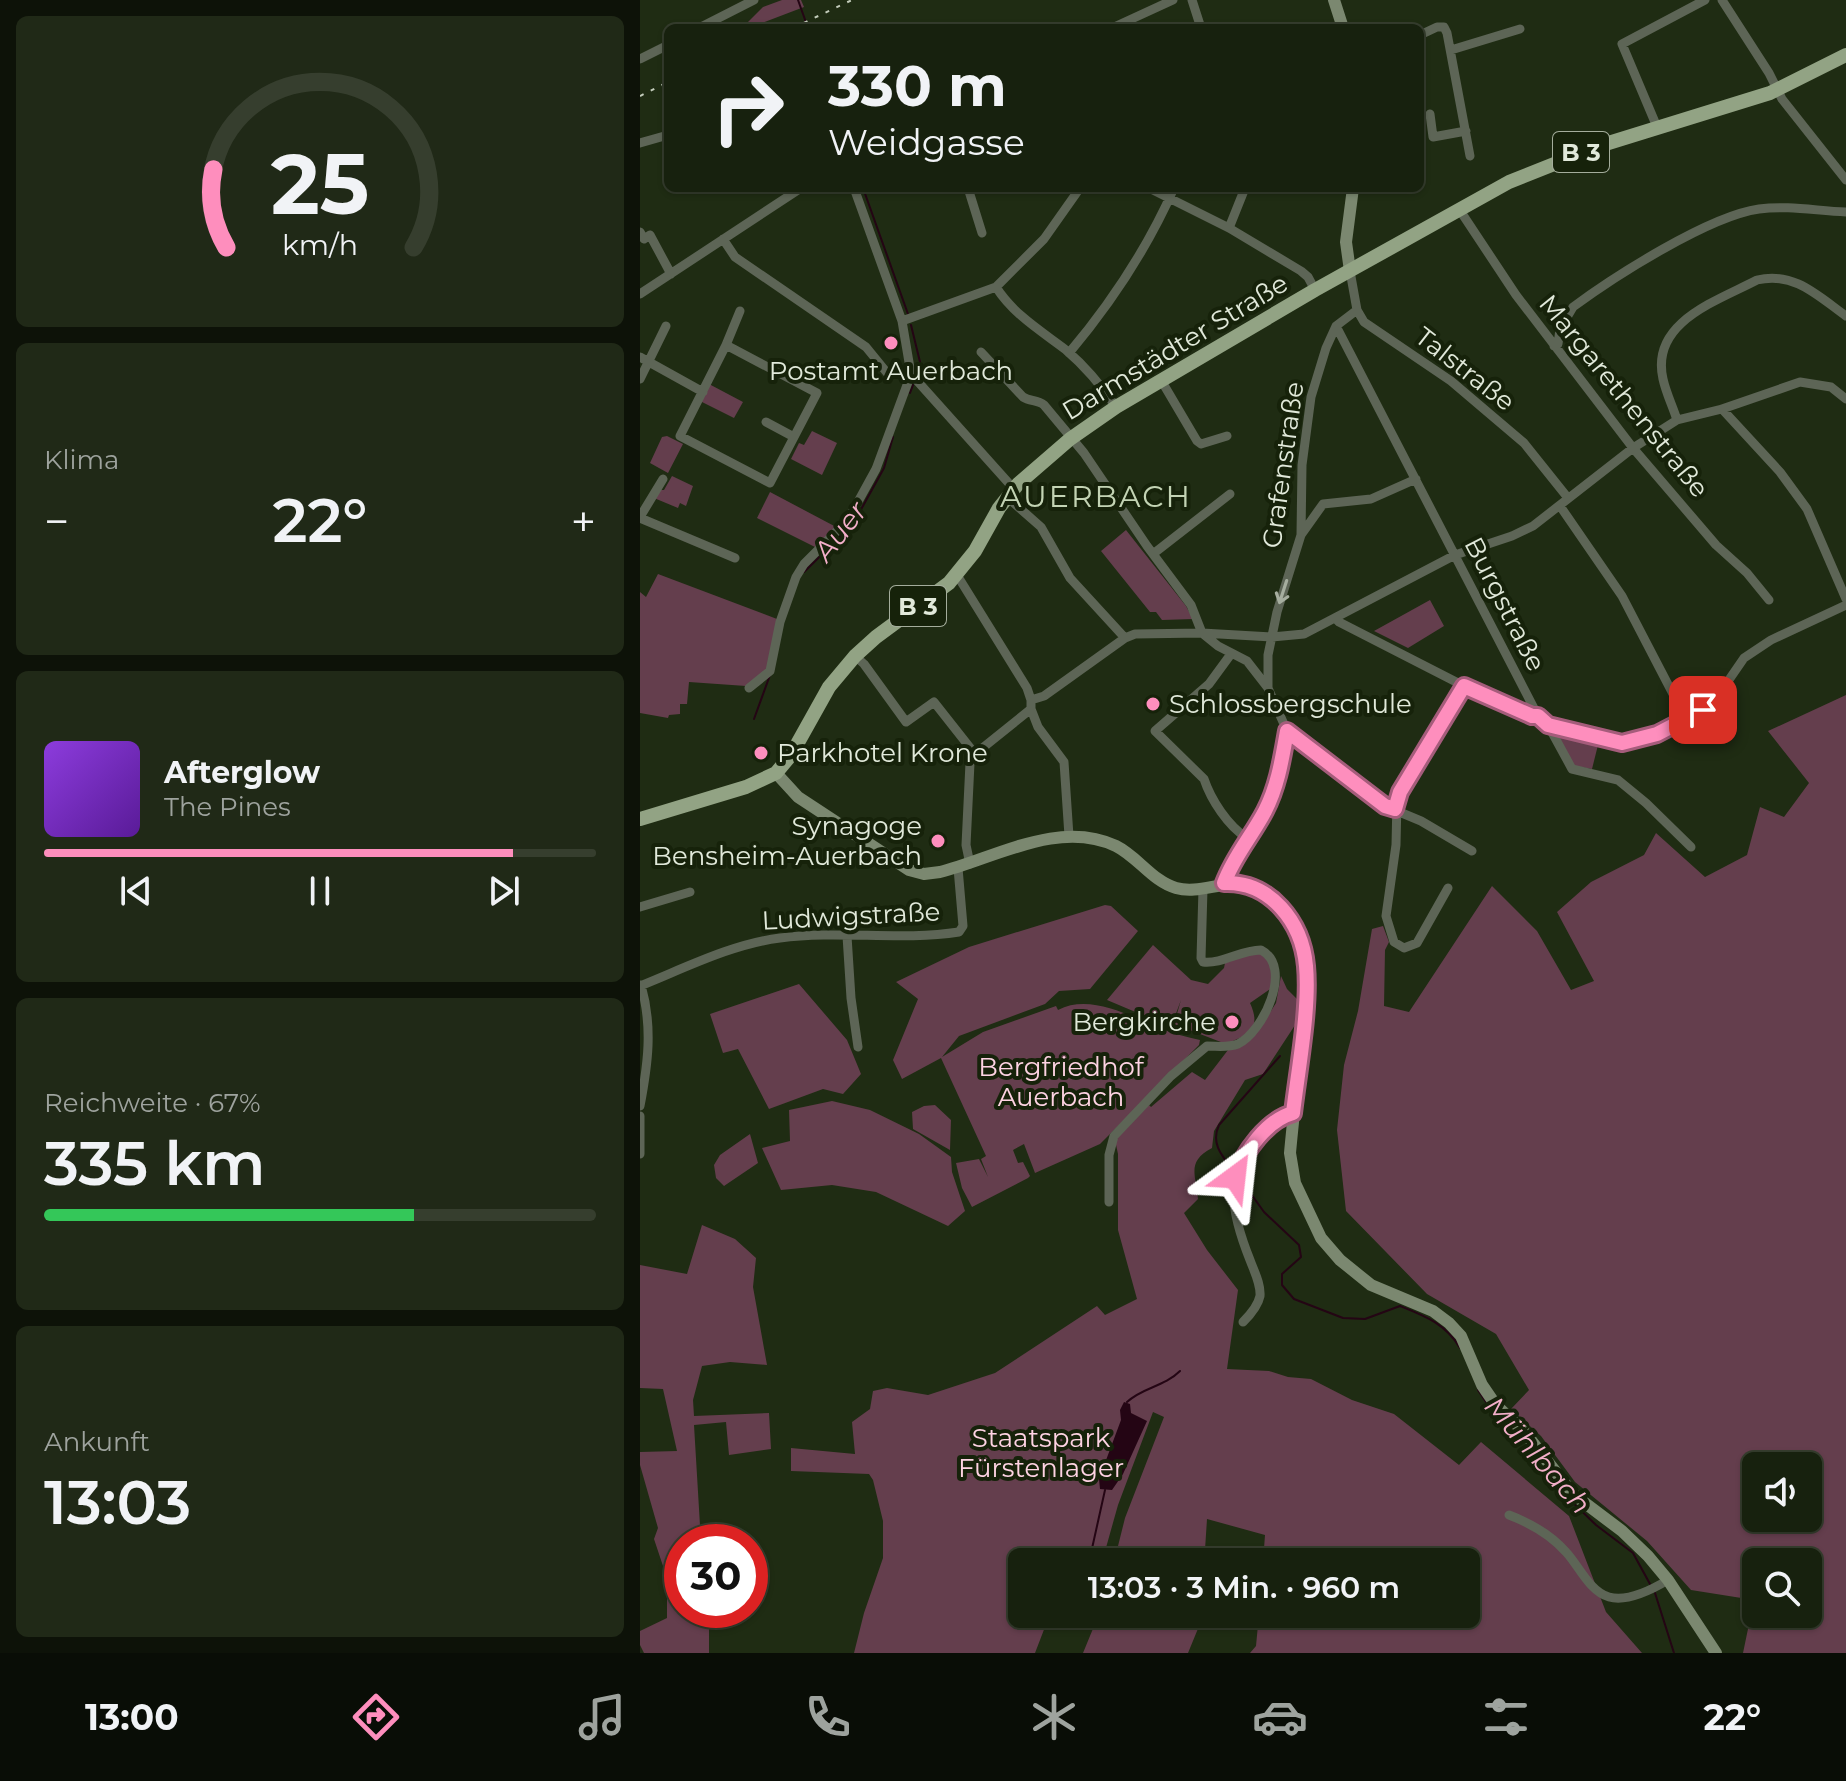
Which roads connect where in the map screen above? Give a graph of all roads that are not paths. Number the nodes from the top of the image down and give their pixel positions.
1 (754, 0) edge
2 (1173, 0) edge
3 (1192, 0) edge
4 (1334, 0) edge
5 (1705, 0) edge
6 (1722, 0) edge
7 (707, 24) edge
8 (1122, 24) edge
9 (1200, 24) edge
10 (1342, 24) edge
11 (1520, 29) dead end
12 (1424, 33) edge
13 (664, 47) edge
14 (1451, 50) junction
15 (1846, 55) edge
16 (640, 59) edge
17 (1778, 90) junction
18 (1430, 114) dead end
19 (1657, 127) junction
20 (1466, 131) junction
21 (664, 136) edge
22 (640, 143) edge
23 (1470, 156) dead end
24 (1846, 180) edge
25 (795, 192) edge
26 (855, 192) edge
27 (969, 192) edge
28 (1077, 192) edge
29 (1156, 192) edge
30 (1172, 192) edge
31 (1243, 192) edge
32 (1352, 192) edge
33 (1169, 199) junction
34 (1459, 209) junction
35 (1846, 212) edge
36 (1229, 228) junction
37 (640, 232) edge
38 (982, 233) dead end
39 (723, 239) junction
40 (1350, 271) junction
41 (671, 274) junction
42 (996, 287) junction
43 (1315, 290) junction
44 (640, 294) edge
45 (1357, 310) junction
46 (740, 311) dead end
47 (1846, 316) edge
48 (902, 321) junction
49 (666, 326) dead end
50 (1336, 326) junction
51 (726, 345) junction
52 (1554, 346) junction
53 (981, 352) dead end
54 (1069, 353) junction
55 (644, 360) edge
56 (888, 374) dead end
57 (911, 374) junction
58 (640, 379) edge
59 (1161, 380) junction
60 (703, 392) junction
61 (1846, 399) edge
62 (1116, 407) junction
63 (1722, 409) junction
64 (1677, 420) junction
65 (766, 422) dead end
66 (1227, 436) dead end
67 (794, 437) junction
68 (1071, 438) junction
69 (1633, 448) junction
70 (663, 479) dead end
71 (1416, 479) junction
72 (1010, 493) junction
73 (1230, 494) dead end
74 (1568, 498) junction
75 (1560, 506) junction
76 (640, 517) edge
77 (1301, 535) junction
78 (1153, 554) junction
79 (1455, 555) junction
80 (735, 558) dead end
81 (957, 575) junction
82 (1769, 600) dead end
83 (1846, 602) edge
84 (1335, 618) junction
85 (1202, 633) junction
86 (1272, 637) junction
87 (1125, 638) junction
88 (1231, 654) junction
89 (855, 656) junction
90 (1464, 686) junction
91 (749, 688) dead end
92 (1268, 688) junction
93 (1031, 705) junction
94 (1538, 716) junction
95 (1686, 719) junction
96 (1548, 725) junction
97 (1287, 731) junction
98 (975, 754) junction
99 (776, 773) junction
100 (1395, 809) junction
101 (640, 819) edge
102 (1069, 836) junction
103 (1247, 838) junction
104 (1691, 847) dead end
105 (1472, 851) dead end
106 (964, 866) junction
107 (1224, 883) junction
108 (1448, 888) dead end
109 (1203, 889) junction
110 (690, 892) dead end
111 (640, 907) edge
112 (847, 936) junction
113 (640, 986) edge
114 (858, 1047) dead end
115 (640, 1106) edge
116 (1293, 1113) junction
117 (640, 1116) edge
118 (640, 1154) edge
119 (1109, 1202) dead end
120 (1243, 1322) dead end
121 (1509, 1515) dead end
122 (1663, 1583) junction
123 (1716, 1653) edge

1 - 7 street
2 - 8 street
3 - 9 street
4 - 10 main road
5 - 19 street
6 - 17 street
11 - 14 street
12 - 14 street
13 - 16 street
14 - 20 street
15 - 17 main road, Darmstädter Straße / B 3
17 - 19 main road, Darmstädter Straße / B 3
17 - 24 street
18 - 20 street
19 - 34 main road, Darmstädter Straße / B 3
20 - 23 street
21 - 22 street
25 - 39 street
26 - 48 street
27 - 38 street
28 - 42 street
29 - 33 street
30 - 33 street
31 - 36 street
32 - 40 main road
33 - 36 street
33 - 54 street
34 - 40 main road, Darmstädter Straße / B 3
34 - 52 street, Margarethenstraße
35 - 52 street
36 - 43 street
37 - 41 street
39 - 41 street
39 - 56 street
40 - 43 main road, Darmstädter Straße / B 3
40 - 45 street
41 - 44 street
42 - 48 street
42 - 54 street
43 - 59 main road, Darmstädter Straße / B 3
45 - 50 street
45 - 74 street, Talstraße
46 - 51 street
47 - 64 street
48 - 57 street
49 - 55 street
50 - 71 street, Burgstraße
50 - 77 street, Grafenstraße
51 - 60 street
51 - 67 street
52 - 69 street, Margarethenstraße
53 - 68 street
54 - 62 street
55 - 58 street
55 - 60 street
57 - 72 street
57 - 91 street
59 - 62 main road, Darmstädter Straße / B 3
59 - 66 street
60 - 67 street
61 - 63 street
62 - 68 main road, Darmstädter Straße / B 3
63 - 64 street
63 - 83 street
64 - 69 street
65 - 67 street
68 - 72 main road, Darmstädter Straße / B 3
68 - 78 street
69 - 74 street
69 - 82 street, Margarethenstraße
70 - 76 street
71 - 77 street
71 - 79 street, Burgstraße
72 - 81 main road, Darmstädter Straße / B 3
72 - 87 street
73 - 78 street
74 - 75 street
75 - 79 street
75 - 95 street
76 - 80 street
77 -> 86 street, Grafenstraße
78 - 85 street
79 - 84 street
79 - 94 street, Burgstraße
81 - 89 main road, Darmstädter Straße / B 3
81 - 93 street
83 - 95 street
84 - 86 street
84 - 90 street
85 - 86 street
85 - 87 street
85 - 88 street
86 - 92 street, Grafenstraße
87 - 93 street
88 - 92 street
88 - 103 street
89 - 98 street
89 - 99 main road, Darmstädter Straße / B 3
90 - 94 street
90 - 100 street
92 - 97 street
93 - 98 street
93 - 102 street
94 - 96 street, Burgstraße
95 - 96 street
96 - 104 street, Burgstraße
97 - 100 street
97 - 103 street
98 - 106 street
99 - 101 main road
99 - 106 main road
100 - 105 street
100 - 108 street
102 - 106 main road
102 - 109 main road
103 - 107 street
106 - 112 street, Ludwigstraße
107 - 109 main road
107 - 116 main road
109 - 119 street
110 - 111 street
112 - 113 street, Ludwigstraße
112 - 114 street
113 - 115 street
116 - 120 street
116 - 122 main road
117 - 118 street
121 - 122 street
122 - 123 main road

